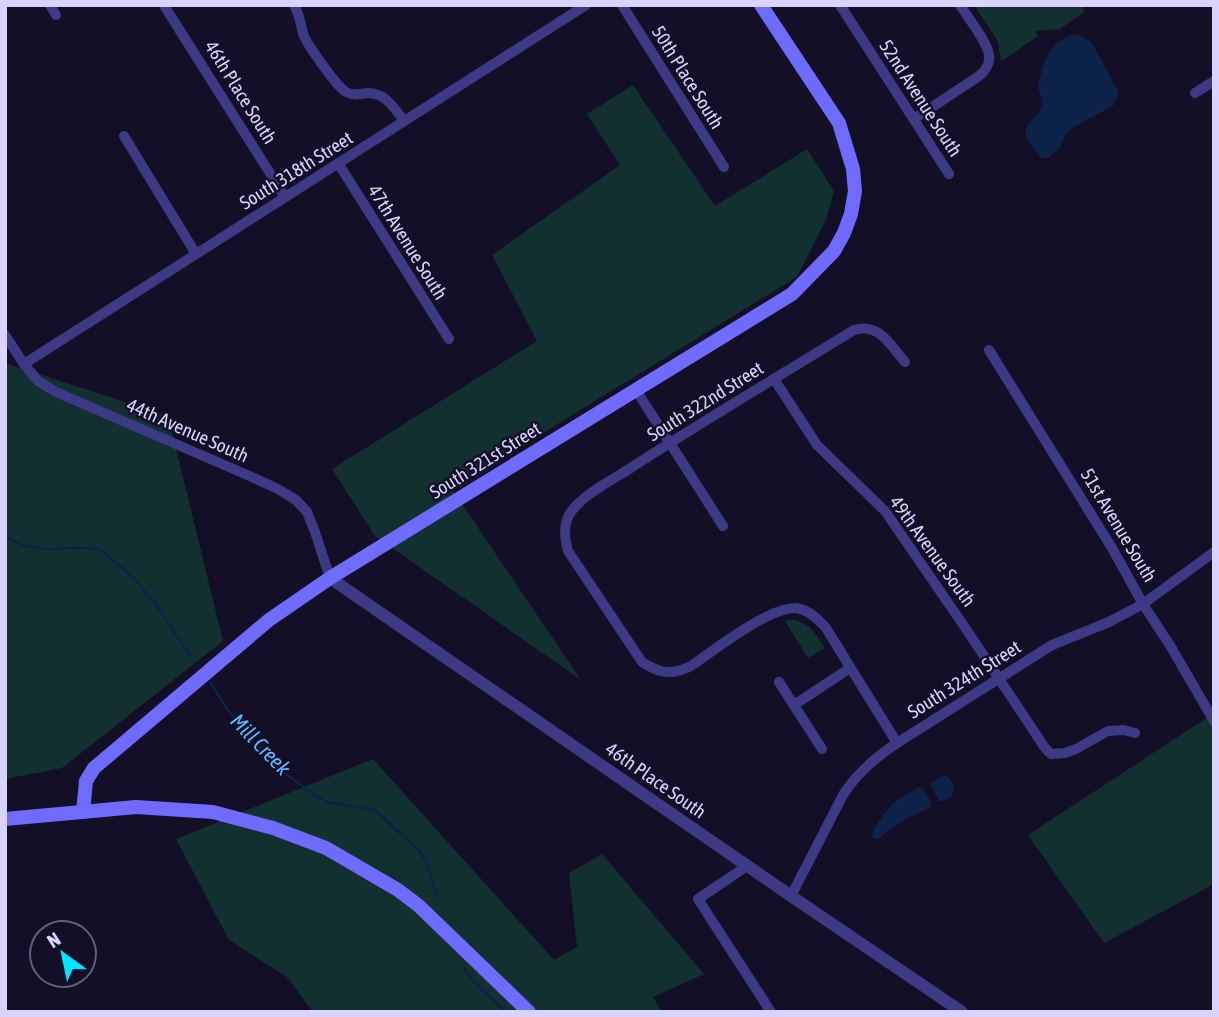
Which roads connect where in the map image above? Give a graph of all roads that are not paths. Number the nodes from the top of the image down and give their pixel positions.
1 (294, 5) edge
2 (562, 5) edge
3 (586, 5) edge
4 (622, 5) edge
5 (761, 5) edge
6 (840, 5) edge
7 (960, 5) edge
8 (165, 7) dead end
9 (569, 16) junction
10 (1214, 81) edge
11 (1195, 93) dead end
12 (914, 119) junction
13 (404, 121) junction
14 (124, 136) dead end
15 (338, 163) junction
16 (724, 167) dead end
17 (949, 174) dead end
18 (285, 197) junction
19 (196, 254) junction
20 (5, 335) edge
21 (449, 339) dead end
22 (989, 350) dead end
23 (905, 362) dead end
24 (24, 364) junction
25 (774, 379) junction
26 (636, 390) junction
27 (670, 442) junction
28 (723, 526) dead end
29 (1214, 552) edge
30 (330, 578) junction
31 (1143, 604) junction
32 (850, 668) junction
33 (999, 678) junction
34 (779, 682) dead end
35 (794, 705) junction
36 (1214, 721) edge
37 (1135, 733) dead end
38 (897, 743) junction
39 (822, 749) dead end
40 (83, 812) junction
41 (5, 819) edge
42 (747, 866) junction
43 (791, 896) junction
44 (529, 1012) edge
45 (771, 1012) edge
46 (962, 1012) edge

1 - 13 street
2 - 9 street
3 - 9 street, South 318th Street
4 - 16 street, 50th Place South
5 - 26 main road, South 321st Street
6 - 12 street, 52nd Avenue South
7 - 12 street
8 - 18 street, 46th Place South
9 - 13 street, South 318th Street
10 - 11 street
12 - 17 street, 52nd Avenue South
13 - 15 street, South 318th Street
14 - 19 street
15 - 18 street, South 318th Street
15 - 21 street, 47th Avenue South
18 - 19 street, South 318th Street
19 - 24 street, South 318th Street
20 - 24 street, 44th Avenue South
22 - 31 street, 51st Avenue South
23 - 25 street, South 322nd Street
24 - 30 street, 44th Avenue South
25 - 27 street, South 322nd Street
25 - 33 street, 49th Avenue South
26 - 27 street
26 - 30 main road, South 321st Street
27 - 28 street
27 - 32 street, South 322nd Street
29 - 31 street, South 324th Street
30 - 40 main road, South 321st Street
30 - 42 street, 46th Place South
31 - 33 street, South 324th Street
31 - 36 street, 51st Avenue South
32 - 35 street
32 - 38 street
33 - 37 street, 49th Avenue South
33 - 38 street, South 324th Street
34 - 35 street
35 - 39 street
38 - 43 street, South 324th Street
40 - 41 main road
40 - 44 main road
42 - 43 street, 46th Place South
42 - 45 street
43 - 46 street, 46th Place South

